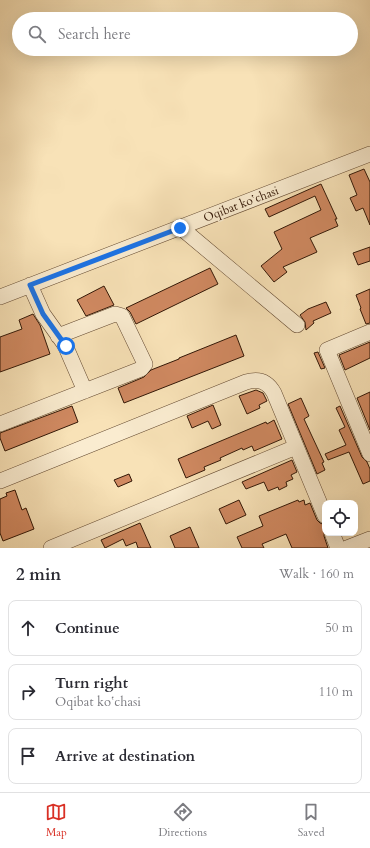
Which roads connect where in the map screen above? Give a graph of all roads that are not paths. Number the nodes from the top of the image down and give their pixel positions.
1 (370, 154) edge
2 (180, 228) junction
3 (30, 285) junction
4 (0, 297) edge
5 (297, 325) dead end
6 (370, 332) edge
7 (58, 336) junction
8 (85, 391) junction
9 (0, 424) edge
10 (296, 447) junction
11 (370, 454) edge
12 (0, 482) edge
13 (322, 509) edge
14 (333, 536) edge
15 (370, 539) edge
16 (51, 548) edge
17 (338, 548) edge
18 (347, 548) edge

1 - 2 street, Oqibat koʻchasi
2 - 3 street, Oqibat koʻchasi
2 - 5 street
3 - 4 street, Oqibat koʻchasi
3 - 7 street
6 - 11 street
7 - 8 street
7 - 8 street
8 - 9 street
10 - 12 street
10 - 13 street
10 - 16 street
14 - 17 street
15 - 18 street

